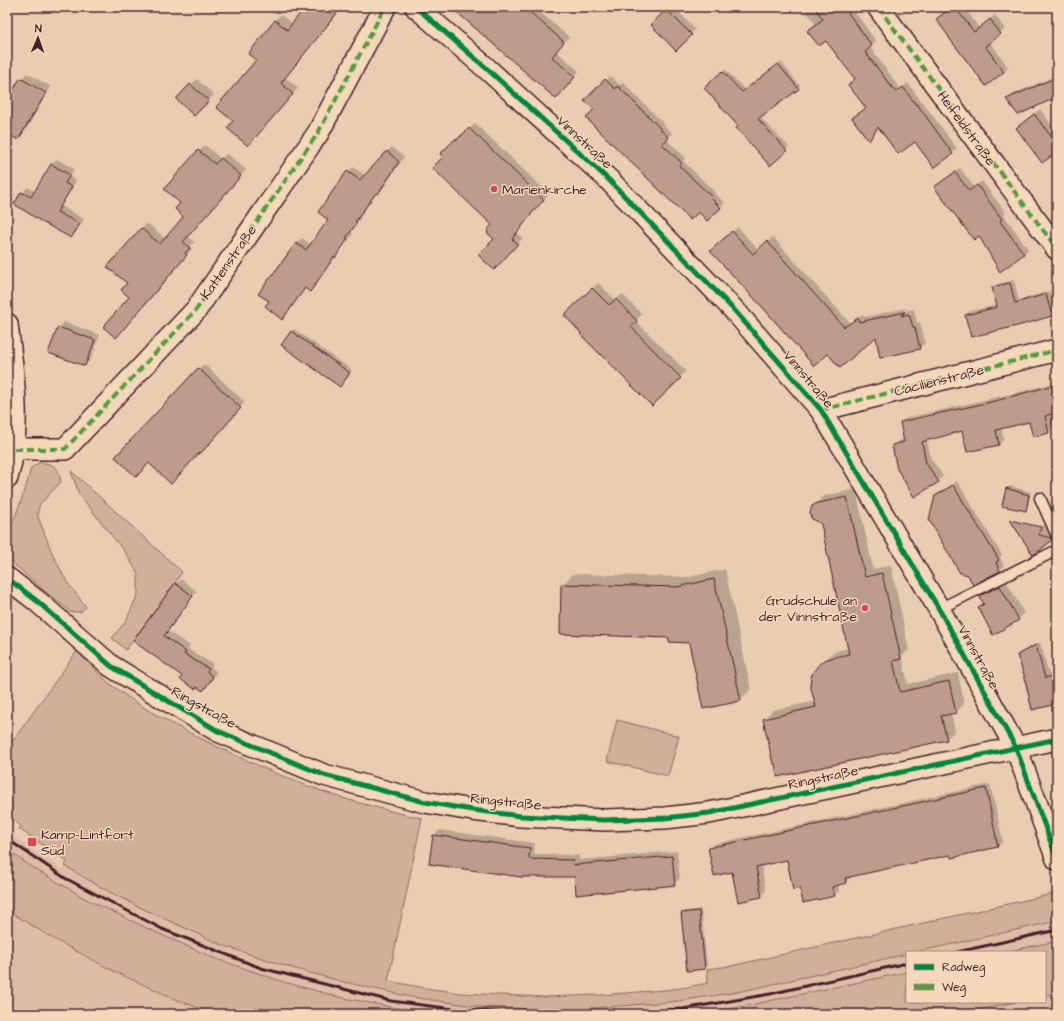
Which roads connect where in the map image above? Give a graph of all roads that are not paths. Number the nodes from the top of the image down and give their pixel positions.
1 (385, 7) edge
2 (416, 7) edge
3 (878, 7) edge
4 (1057, 249) edge
5 (7, 324) edge
6 (1057, 350) edge
7 (821, 410) junction
8 (14, 449) junction
9 (7, 478) edge
10 (1040, 498) dead end
11 (1057, 536) edge
12 (1057, 550) edge
13 (7, 578) edge
14 (939, 609) junction
15 (1057, 739) edge
16 (1016, 748) junction
17 (1057, 859) edge

1 - 8 street, Kattenstraße
2 - 7 street, Vinnstraße
3 - 4 street, Heifeldstraße
5 - 8 street
6 - 7 street, Cäcilienstraße
7 - 14 street, Vinnstraße
8 - 9 street
10 - 11 lane
12 - 14 lane
13 - 16 street, Ringstraße
14 - 16 street, Vinnstraße
15 - 16 street, Ringstraße
16 - 17 street, Vinnstraße

